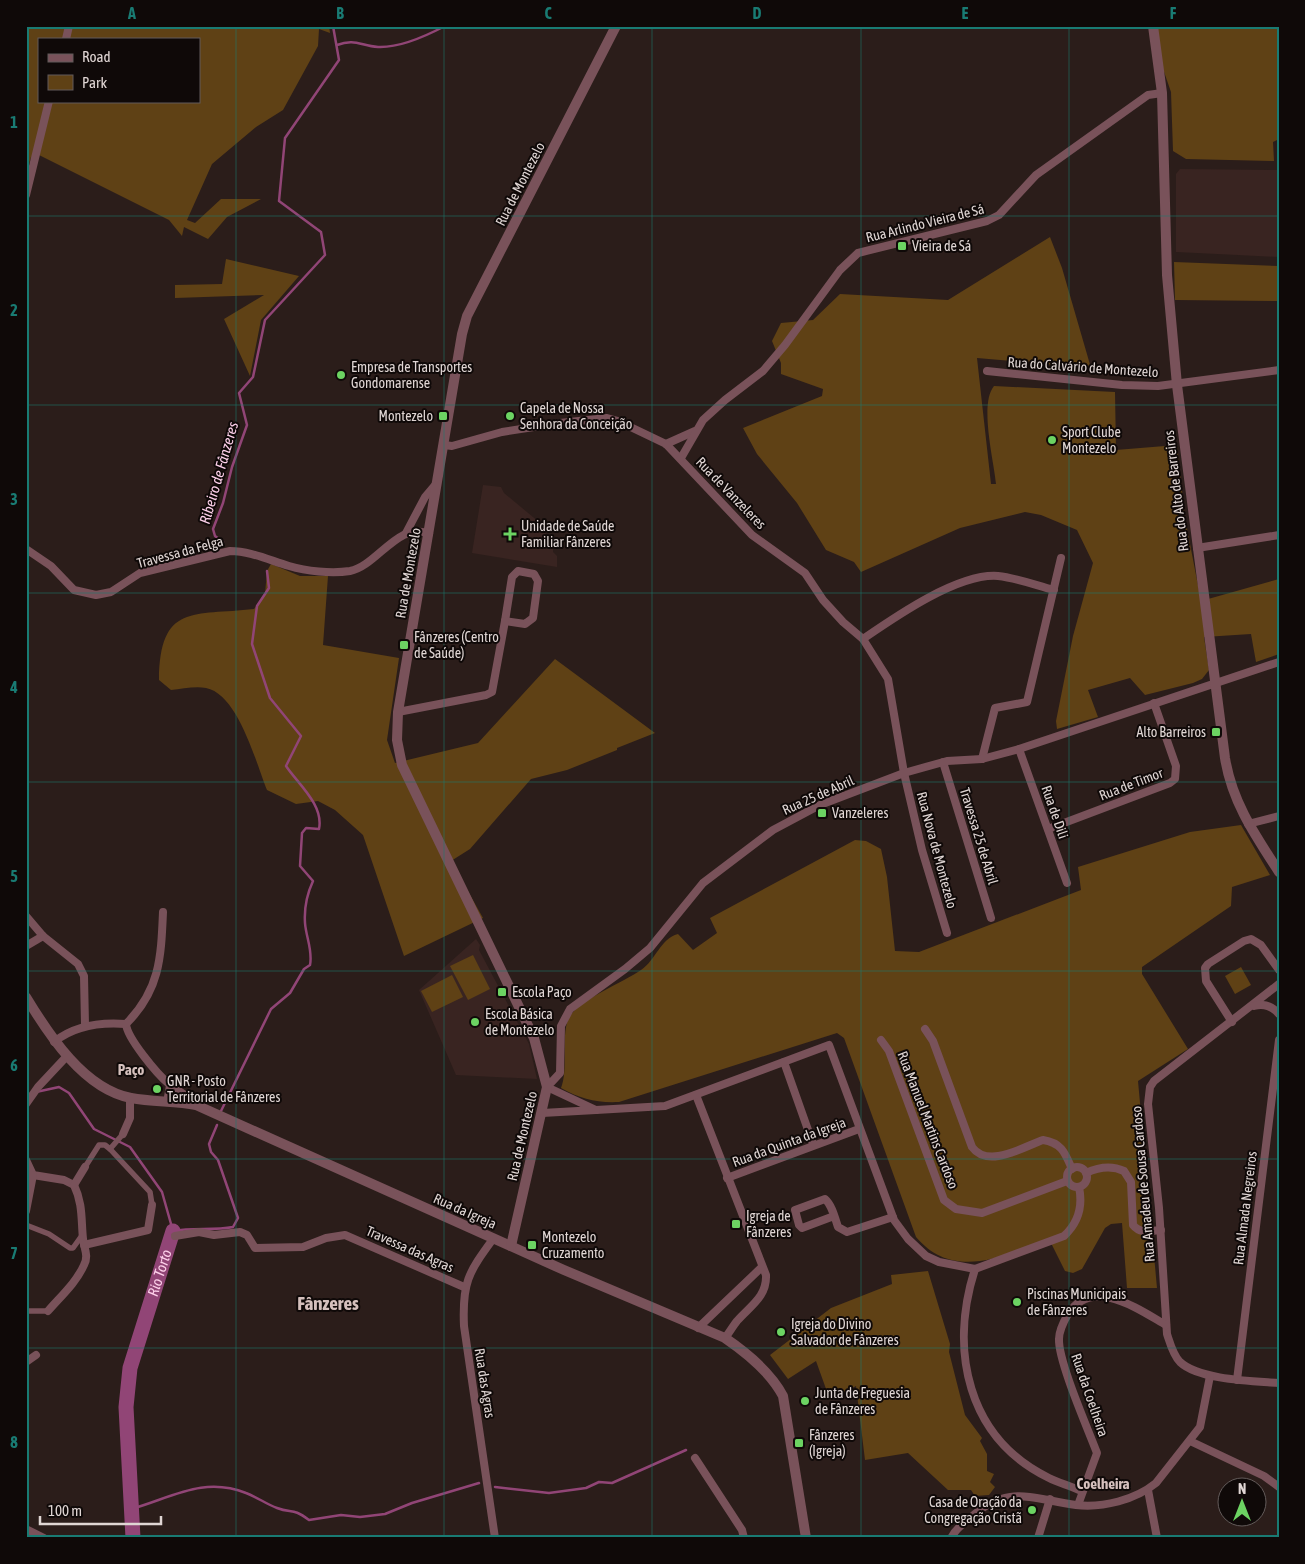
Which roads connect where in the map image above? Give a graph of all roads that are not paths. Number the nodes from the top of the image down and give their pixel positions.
1 (70, 26) edge
2 (616, 26) edge
3 (1153, 26) edge
4 (66, 38) edge
5 (1162, 92) junction
6 (49, 102) edge
7 (26, 195) edge
8 (1279, 370) edge
9 (987, 371) dead end
10 (1177, 384) junction
11 (695, 431) junction
12 (666, 444) junction
13 (444, 445) junction
14 (682, 458) junction
15 (438, 483) junction
16 (406, 533) junction
17 (429, 534) junction
18 (1279, 535) edge
19 (1197, 548) junction
20 (26, 549) edge
21 (1061, 558) dead end
22 (1054, 590) junction
23 (505, 621) junction
24 (863, 639) junction
25 (1279, 662) edge
26 (1215, 682) junction
27 (1154, 703) junction
28 (398, 712) junction
29 (1019, 749) junction
30 (982, 759) junction
31 (943, 762) junction
32 (904, 773) junction
33 (1279, 816) edge
34 (1248, 824) junction
35 (1048, 829) junction
36 (1279, 872) edge
37 (1067, 884) dead end
38 (162, 912) dead end
39 (26, 916) edge
40 (991, 918) dead end
41 (948, 933) dead end
42 (43, 936) junction
43 (26, 946) edge
44 (1279, 970) edge
45 (1279, 984) edge
46 (26, 997) edge
47 (1252, 1006) junction
48 (1279, 1014) edge
49 (1232, 1022) junction
50 (126, 1024) junction
51 (85, 1025) junction
52 (925, 1029) dead end
53 (881, 1040) dead end
54 (1279, 1040) edge
55 (54, 1042) junction
56 (67, 1056) junction
57 (784, 1062) junction
58 (169, 1084) junction
59 (547, 1087) junction
60 (696, 1095) junction
61 (130, 1097) junction
62 (166, 1102) junction
63 (26, 1104) edge
64 (196, 1105) junction
65 (596, 1110) junction
66 (542, 1113) junction
67 (859, 1129) junction
68 (120, 1137) joint
69 (813, 1144) junction
70 (110, 1149) junction
71 (26, 1160) edge
72 (85, 1167) joint
73 (1072, 1169) junction
74 (1086, 1173) junction
75 (29, 1175) edge
76 (728, 1178) junction
77 (1067, 1181) junction
78 (74, 1185) junction
79 (1079, 1187) junction
80 (152, 1205) joint
81 (26, 1211) edge
82 (834, 1216) junction
83 (893, 1217) junction
84 (26, 1226) edge
85 (1160, 1230) junction
86 (83, 1234) junction
87 (175, 1236) dead end
88 (493, 1239) junction
89 (84, 1244) junction
90 (511, 1246) junction
91 (762, 1267) junction
92 (975, 1269) junction
93 (464, 1287) junction
94 (26, 1310) edge
95 (48, 1311) joint
96 (1166, 1325) junction
97 (698, 1328) junction
98 (725, 1338) junction
99 (36, 1355) dead end
100 (26, 1362) edge
101 (1210, 1376) junction
102 (1237, 1380) junction
103 (1279, 1383) edge
104 (1190, 1441) junction
105 (695, 1458) dead end
106 (1279, 1487) edge
107 (1081, 1490) junction
108 (1148, 1490) junction
109 (1050, 1500) junction
110 (1078, 1505) junction
111 (26, 1529) edge
112 (44, 1538) edge
113 (495, 1538) edge
114 (744, 1538) edge
115 (806, 1538) edge
116 (950, 1538) edge
117 (1038, 1538) edge
118 (1157, 1538) edge

1 - 4 street
2 - 13 street, Rua de Montezelo
3 - 5 street, Rua do Alto de Barreiros
5 - 10 street, Rua do Alto de Barreiros
5 - 11 street, Rua Arlindo Vieira de Sá
6 - 7 street
8 - 10 street, Rua do Calvário de Montezelo
9 - 10 street, Rua do Calvário de Montezelo
10 - 19 street, Rua do Alto de Barreiros
11 - 12 street
11 - 14 street
12 - 13 street, Rua de Vanzeleres
12 - 14 street, Rua de Vanzeleres
13 - 15 street, Rua de Montezelo
14 - 24 street, Rua de Vanzeleres
15 - 16 street, Travessa da Felga
15 - 17 street, Rua de Montezelo
16 - 17 street
16 - 20 street, Travessa da Felga
17 - 28 street, Rua de Montezelo
18 - 19 street
19 - 26 street, Rua do Alto de Barreiros
21 - 22 street
22 - 24 street
22 - 30 street
23 - 23 street
23 - 28 street
24 - 32 street, Rua de Vanzeleres
25 - 26 street, Rua 25 de Abril
26 - 27 street, Rua 25 de Abril
26 - 34 street, Rua do Alto de Barreiros
27 - 29 street, Rua 25 de Abril
27 - 35 street, Rua de Timor
28 - 59 street, Rua de Montezelo
29 - 30 street, Rua 25 de Abril
29 - 35 street, Rua de Dili
30 - 31 street, Rua 25 de Abril
31 - 32 street, Rua 25 de Abril
31 - 40 street, Travessa 25 de Abril
32 - 41 street, Rua Nova de Montezelo
32 - 59 street, Rua 25 de Abril
33 - 34 street
34 - 36 street, Rua do Alto de Barreiros
35 - 37 street, Rua de Dili
38 - 50 street
39 - 42 street
42 - 43 street
42 - 51 street
44 - 49 street
45 - 47 street, Rua Amadeu de Sousa Cardoso
46 - 55 street, Rua da Igreja
47 - 48 street
47 - 49 street, Rua Amadeu de Sousa Cardoso
49 - 85 street, Rua Amadeu de Sousa Cardoso
50 - 51 street
50 - 58 street
51 - 55 street
52 - 73 street
53 - 77 street, Rua Manuel Martins Cardoso
54 - 102 street, Rua Almada Negreiros
55 - 56 street, Rua da Igreja
56 - 61 street, Rua da Igreja
56 - 63 street
57 - 60 street
57 - 67 street
57 - 69 street
58 - 62 street
58 - 64 street
59 - 65 street
59 - 66 street, Rua de Montezelo
60 - 65 street
60 - 76 street
61 - 62 street, Rua da Igreja
61 - 68 street
62 - 64 street, Rua da Igreja
64 - 88 street, Rua da Igreja
65 - 66 street
66 - 90 street, Rua de Montezelo
67 - 69 street, Rua da Quinta da Igreja
67 - 83 street
68 - 70 street
69 - 76 street, Rua da Quinta da Igreja
70 - 72 street
70 - 80 street
71 - 75 street
72 - 78 street
73 - 74 street
73 - 77 street
74 - 79 street
74 - 85 street
75 - 78 street
75 - 81 street
76 - 91 street
77 - 79 street
78 - 86 street
79 - 92 street
80 - 89 street
82 - 82 street
82 - 83 street
83 - 92 street
84 - 86 street
85 - 96 street, Rua Amadeu de Sousa Cardoso
86 - 89 street
87 - 93 street, Travessa das Agras
88 - 90 street, Rua da Igreja
88 - 93 street, Rua das Agras
89 - 95 street
90 - 97 street, Rua da Igreja
91 - 97 street
91 - 98 street
92 - 107 street
93 - 113 street, Rua das Agras
94 - 95 street
96 - 101 street
96 - 107 street, Rua da Coelheira
97 - 98 street, Rua da Igreja
98 - 115 street
99 - 100 street
101 - 102 street
101 - 104 street
102 - 103 street
104 - 106 street
104 - 108 street
105 - 114 street
107 - 110 street, Rua da Coelheira
108 - 110 street
108 - 118 street
109 - 110 street
109 - 116 street
109 - 117 street
111 - 112 street

